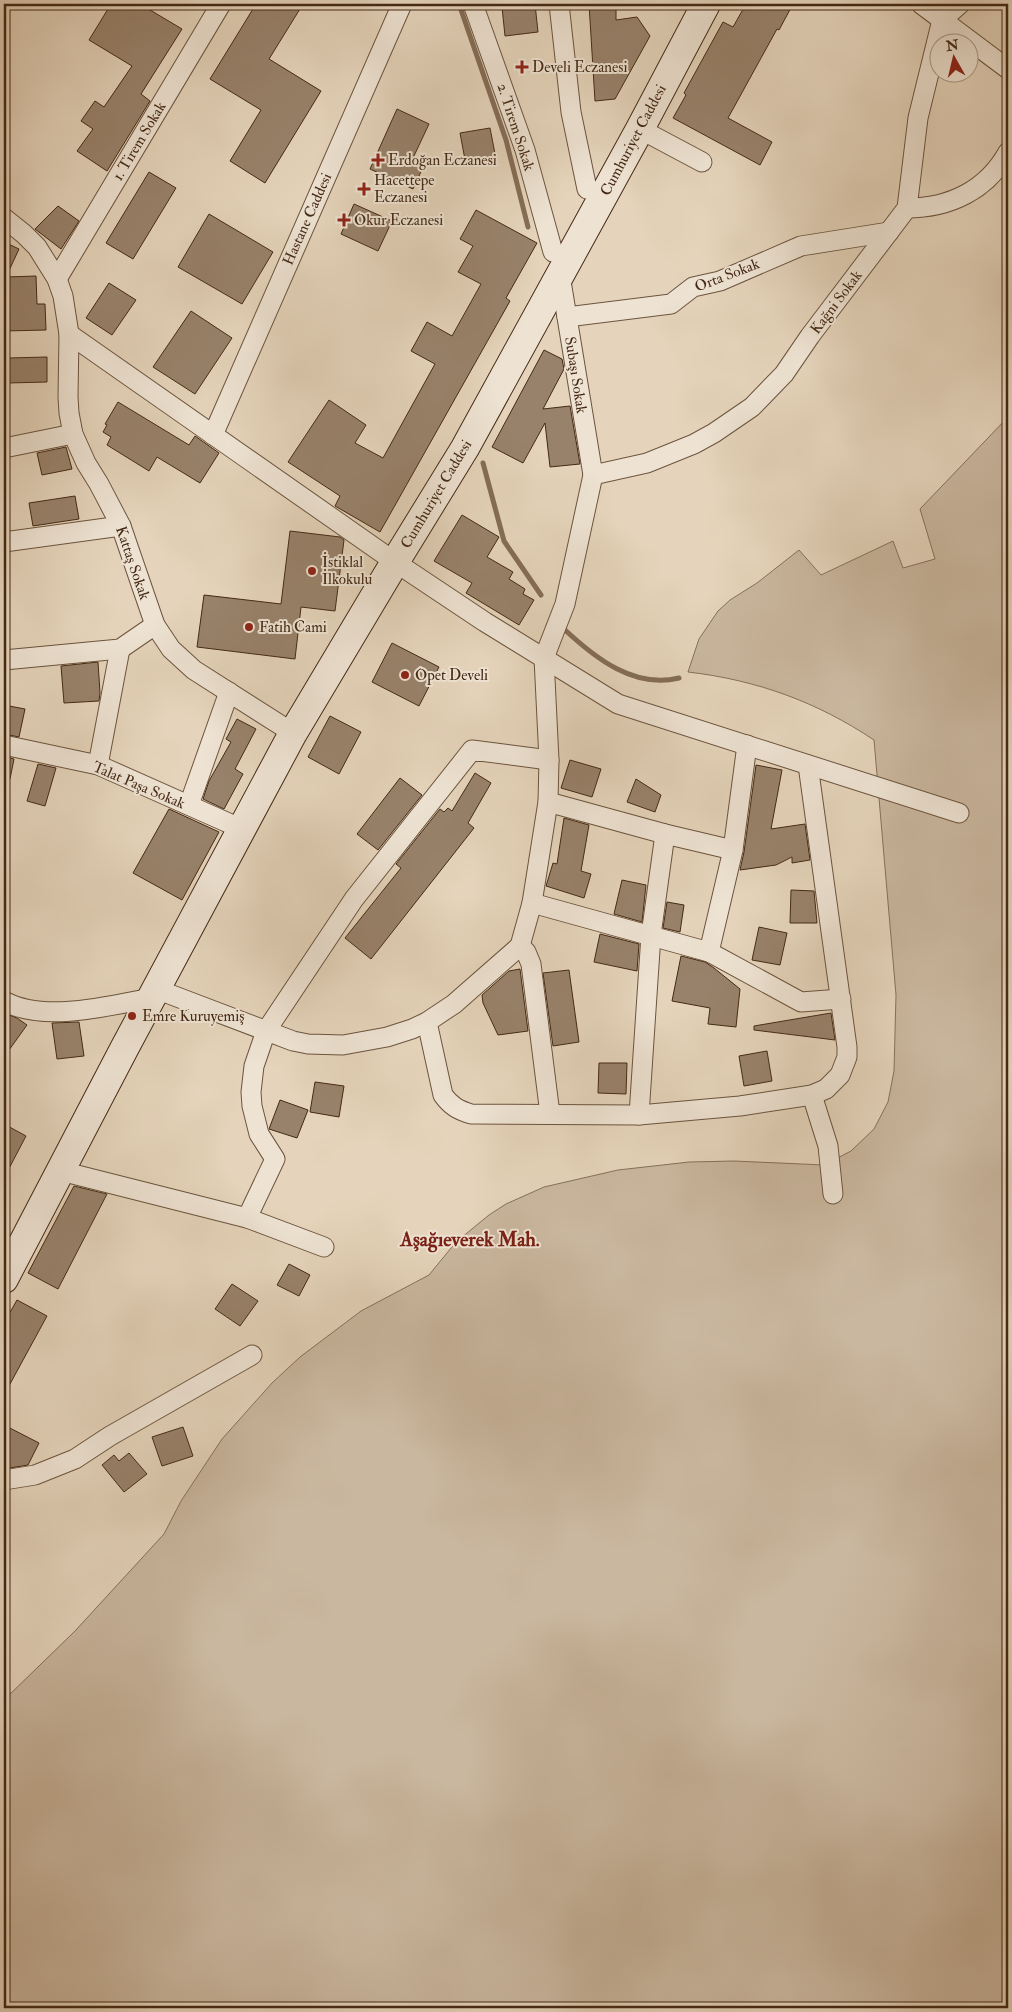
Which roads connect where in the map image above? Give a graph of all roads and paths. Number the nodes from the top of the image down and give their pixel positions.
1 (221, 4) edge
2 (402, 4) edge
3 (473, 4) edge
4 (560, 4) edge
5 (686, 4) edge
6 (706, 4) edge
7 (920, 4) edge
8 (960, 4) edge
9 (942, 20) junction
10 (1008, 69) edge
11 (640, 129) junction
12 (1008, 152) edge
13 (702, 162) dead end
14 (587, 189) junction
15 (907, 208) junction
16 (4, 218) edge
17 (889, 232) junction
18 (556, 264) junction
19 (57, 279) junction
20 (567, 317) junction
21 (69, 334) junction
22 (73, 434) junction
23 (213, 435) junction
24 (4, 448) edge
25 (593, 474) junction
26 (121, 526) junction
27 (4, 542) edge
28 (395, 562) junction
29 (155, 625) junction
30 (120, 649) junction
31 (544, 658) junction
32 (4, 660) edge
33 (230, 692) junction
34 (293, 733) junction
35 (4, 745) edge
36 (747, 745) junction
37 (549, 760) junction
38 (98, 765) junction
39 (808, 765) junction
40 (548, 802) junction
41 (189, 805) junction
42 (959, 813) dead end
43 (242, 829) junction
44 (666, 834) junction
45 (733, 850) junction
46 (532, 903) junction
47 (651, 935) junction
48 (520, 946) junction
49 (709, 952) junction
50 (154, 993) junction
51 (841, 1000) junction
52 (4, 1001) edge
53 (427, 1022) junction
54 (266, 1031) junction
55 (812, 1095) junction
56 (550, 1114) junction
57 (638, 1115) junction
58 (61, 1170) junction
59 (833, 1194) dead end
60 (247, 1218) junction
61 (324, 1246) dead end
62 (4, 1280) edge
63 (252, 1355) dead end
64 (4, 1480) edge

1 - 19 street, 1. Tirem Sokak
2 - 23 street, Hastane Caddesi
3 - 18 street, 2. Tirem Sokak
4 - 14 street
5 - 14 main road, Cumhuriyet Caddesi
6 - 11 main road, Cumhuriyet Caddesi
7 - 9 street
8 - 9 street
9 - 10 street
9 - 15 street, Kağni Sokak
11 - 13 street
11 - 18 main road, Cumhuriyet Caddesi
12 - 15 street
14 - 18 main road, Cumhuriyet Caddesi
15 - 17 street, Kağni Sokak
16 - 19 street, Kattaş Sokak
17 - 20 street, Orta Sokak
17 - 25 street, Kağni Sokak
18 - 20 street, Subaşı Sokak
18 - 28 main road, Cumhuriyet Caddesi
19 - 21 street, Kattaş Sokak
20 - 25 street, Subaşı Sokak
21 - 22 street, Kattaş Sokak
21 - 23 street
22 - 24 street
22 - 26 street, Kattaş Sokak
23 - 28 street
25 - 31 street
26 - 27 street
26 - 29 street, Kattaş Sokak
28 - 31 street
28 - 34 main road, Cumhuriyet Caddesi
29 - 30 street
29 - 33 street, Kattaş Sokak
30 - 32 street
30 - 38 street
31 - 36 street
31 - 37 street
33 - 34 street, Kattaş Sokak
33 - 41 street
34 - 43 main road, Cumhuriyet Caddesi
35 - 38 street, Talat Paşa Sokak
36 - 39 street
36 - 45 street
37 - 40 street
37 - 54 street
38 - 41 street, Talat Paşa Sokak
39 - 42 street
39 - 51 street
40 - 44 street
40 - 46 street
41 - 43 street, Talat Paşa Sokak
43 - 50 main road, Cumhuriyet Caddesi
44 - 45 street
44 - 47 street
45 - 49 street
46 - 47 street
46 - 48 street
47 - 49 street
47 - 57 street
48 - 53 street
48 - 56 street
49 - 51 street
50 - 52 street
50 - 54 street
50 - 58 main road, Cumhuriyet Caddesi
51 - 55 street
53 - 54 street
53 - 56 street
54 - 60 street
55 - 57 street
55 - 59 street
56 - 57 street
58 - 60 street
58 - 62 main road, Cumhuriyet Caddesi
60 - 61 street
63 - 64 street

